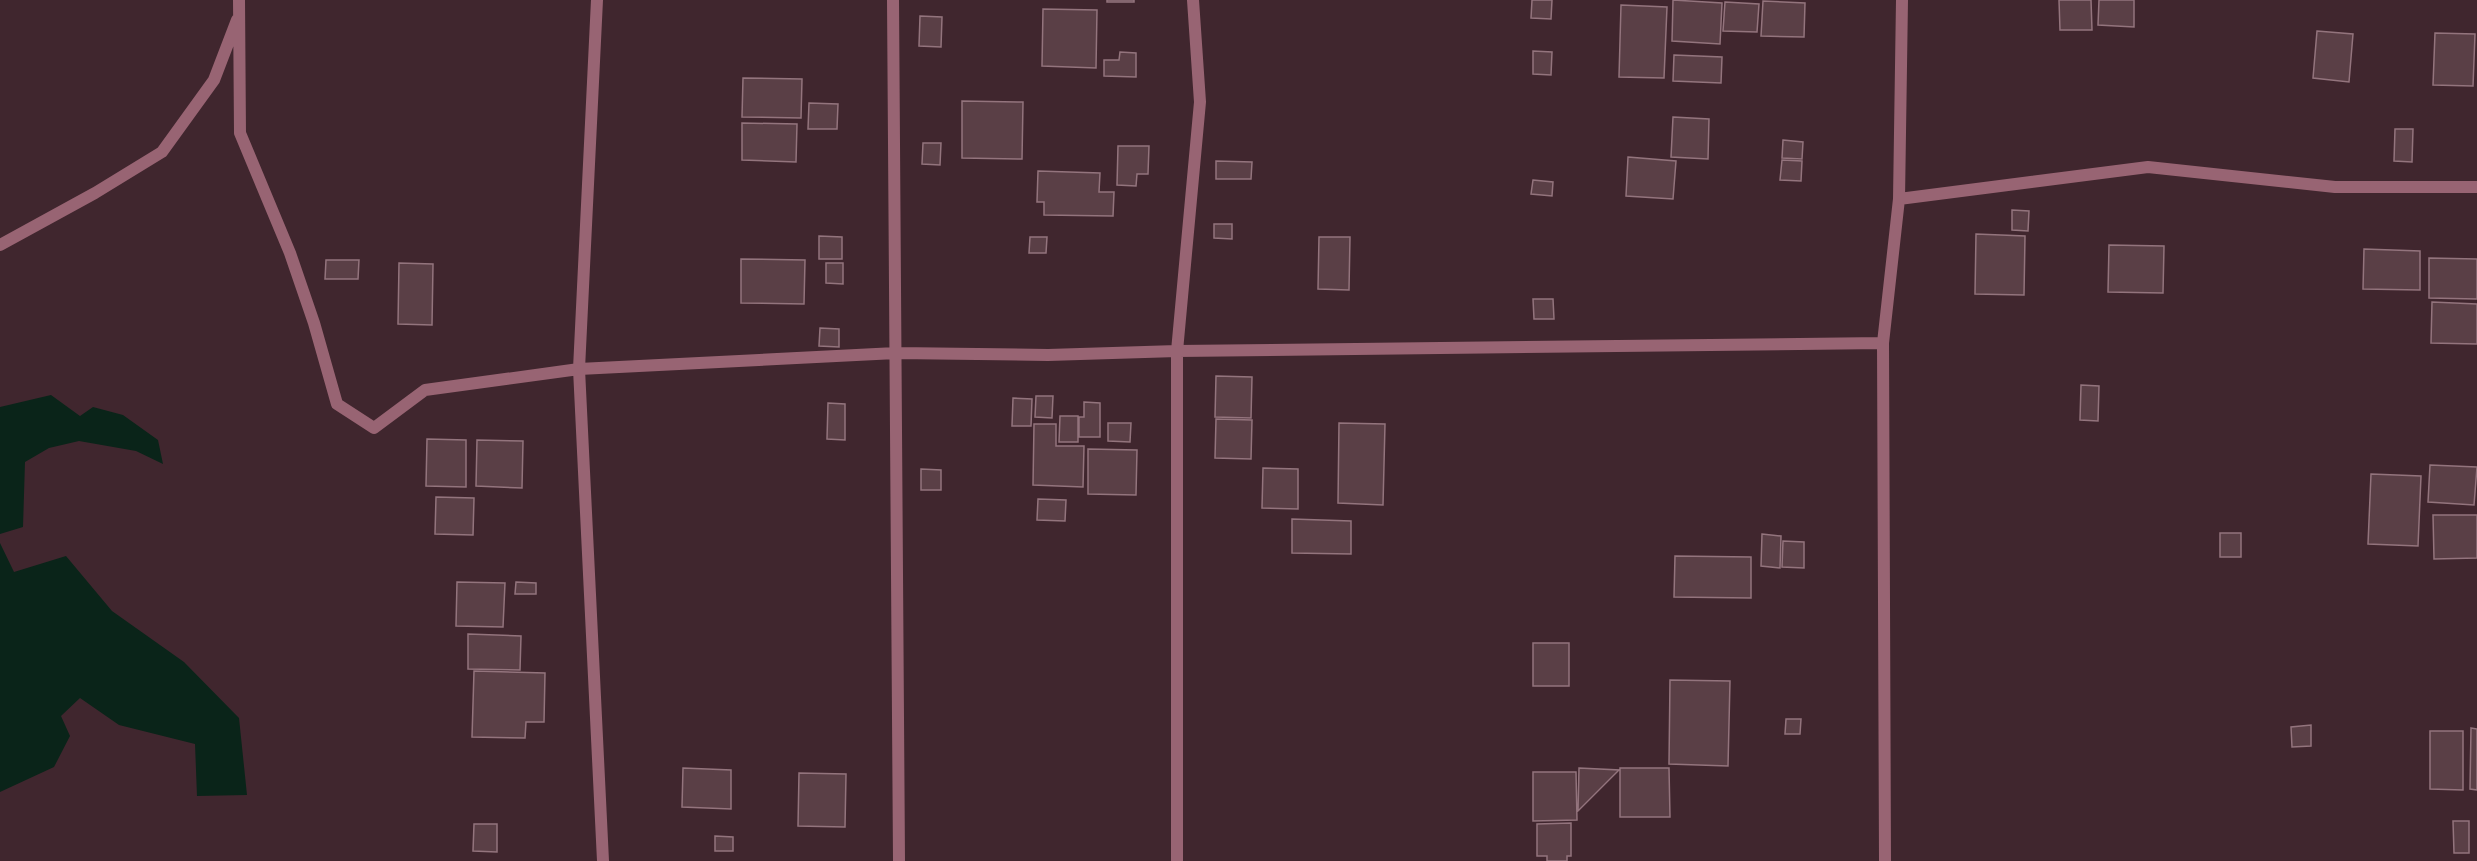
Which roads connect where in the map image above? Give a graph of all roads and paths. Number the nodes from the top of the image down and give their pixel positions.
1 (597, 0) edge
2 (893, 0) edge
3 (1193, 0) edge
4 (1902, 0) edge
5 (239, 6) edge
6 (2477, 187) edge
7 (1899, 199) junction
8 (0, 245) edge
9 (1882, 343) junction
10 (1177, 351) junction
11 (896, 353) junction
12 (579, 369) junction
13 (603, 861) edge
14 (899, 861) edge
15 (1177, 861) edge
16 (1885, 861) edge

1 - 12 street
2 - 11 street
3 - 10 street
4 - 7 street
5 - 8 street
5 - 12 street
6 - 7 street
7 - 9 street
9 - 10 street
9 - 16 street
10 - 11 street
10 - 15 street
11 - 12 street
11 - 14 street
12 - 13 street

